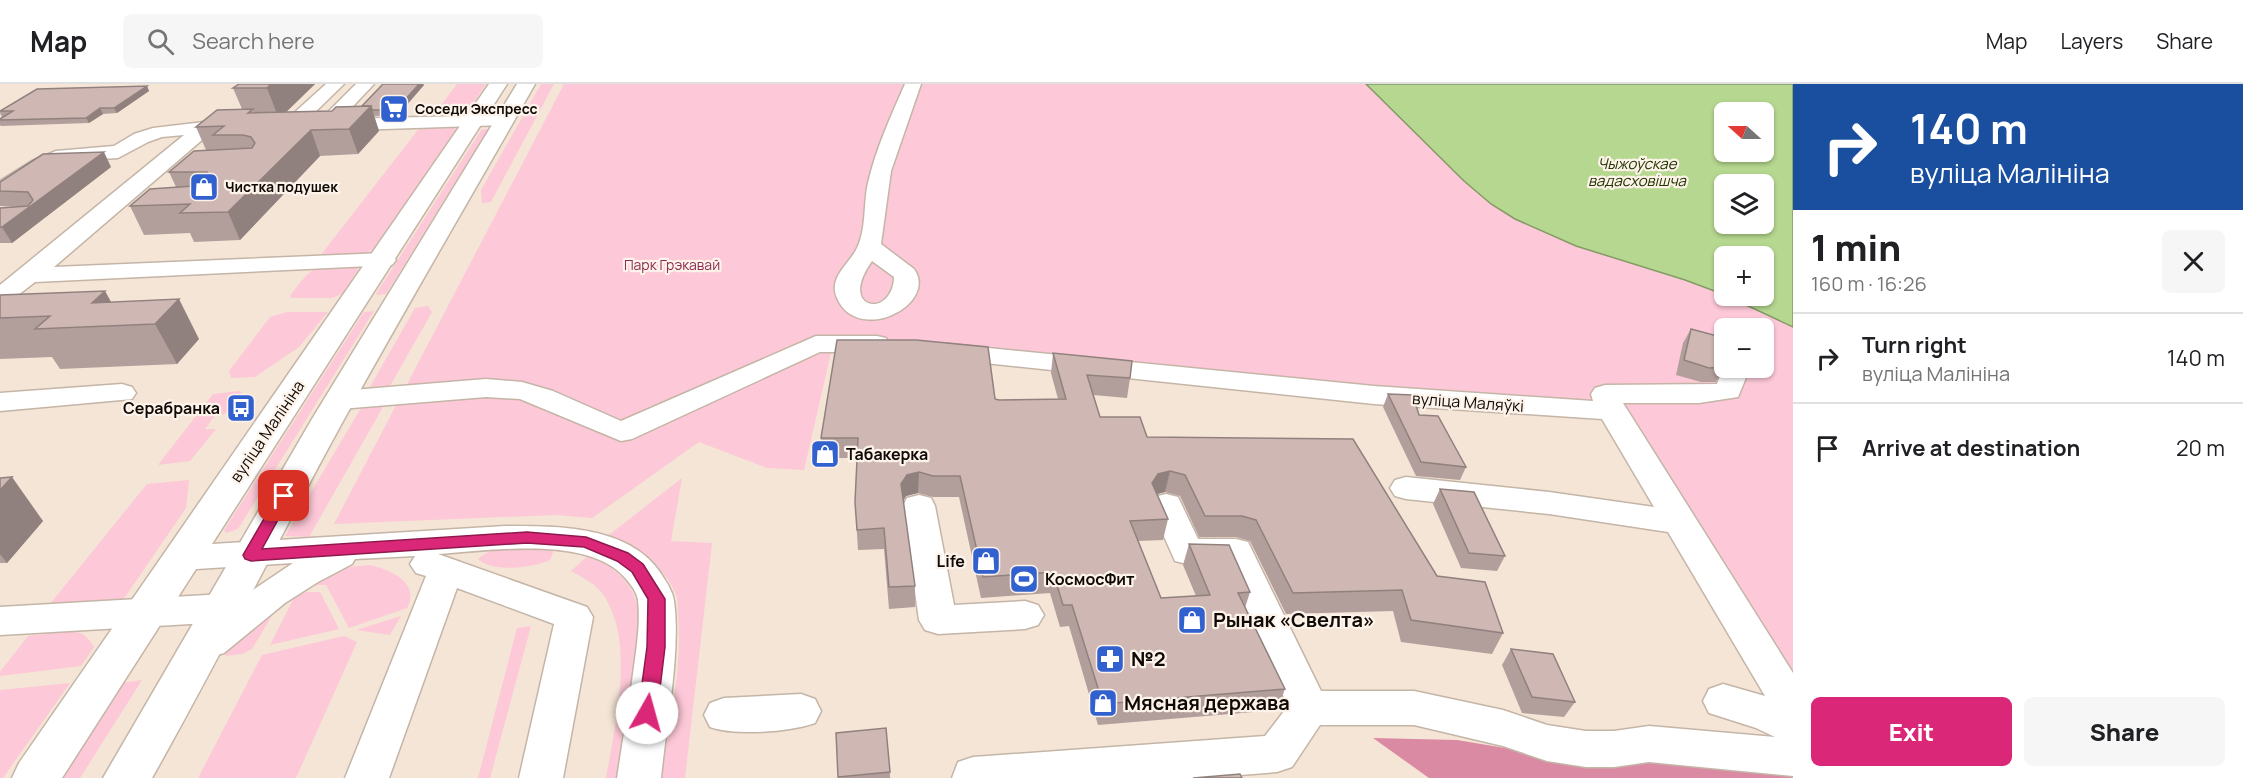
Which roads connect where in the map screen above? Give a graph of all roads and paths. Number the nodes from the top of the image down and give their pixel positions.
1 (336, 84) edge
2 (366, 84) edge
3 (498, 84) edge
4 (526, 84) edge
5 (913, 84) edge
6 (505, 120) junction
7 (473, 123) junction
8 (290, 126) junction
9 (324, 126) junction
10 (204, 128) junction
11 (187, 170) edge
12 (154, 171) junction
13 (0, 190) edge
14 (141, 209) edge
15 (106, 210) junction
16 (870, 246) dead end
17 (264, 248) dead end
18 (48, 260) junction
19 (384, 260) junction
20 (28, 275) junction
21 (0, 297) edge
22 (1733, 378) edge
23 (123, 393) dead end
24 (340, 400) junction
25 (0, 402) edge
26 (1612, 411) junction
27 (1581, 432) dead end
28 (1406, 488) dead end
29 (1166, 505) dead end
30 (918, 506) dead end
31 (1680, 522) junction
32 (368, 548) junction
33 (251, 555) junction
34 (181, 558) junction
35 (446, 570) junction
36 (224, 608) junction
37 (144, 613) junction
38 (1025, 615) dead end
39 (0, 621) edge
40 (200, 652) junction
41 (1723, 701) dead end
42 (1793, 707) edge
43 (1309, 708) junction
44 (801, 711) dead end
45 (724, 714) dead end
46 (1793, 726) edge
47 (1793, 757) edge
48 (1281, 766) edge
49 (973, 776) dead end
50 (36, 778) edge
51 (127, 778) edge
52 (367, 778) edge
53 (541, 778) edge
54 (639, 778) edge

1 - 8 street
2 - 9 street
3 - 7 main road, вуліца Малініна
4 - 6 main road
5 - 16 street
6 - 7 street
6 - 24 main road
7 - 9 street
7 - 19 main road, вуліца Малініна
8 - 9 street
8 - 10 street
10 - 12 street
10 - 13 street
11 - 12 street
12 - 15 street
14 - 15 street
15 - 18 street
17 - 18 street
18 - 20 street
19 - 20 street
19 - 34 main road, вуліца Малініна
20 - 21 street
22 - 26 street
23 - 25 street
24 - 26 street, вуліца Маляўкі
24 - 33 main road
26 - 27 street
26 - 31 street
28 - 31 street
29 - 43 street
30 - 38 street
31 - 42 street
32 - 33 street
32 - 35 street
32 - 40 street
32 - 54 street
33 - 34 street
33 - 36 main road
34 - 37 main road, вуліца Малініна
35 - 52 street
35 - 53 street
36 - 37 street
36 - 40 main road
37 - 39 street
37 - 50 main road, вуліца Малініна
40 - 51 main road
41 - 46 street
43 - 47 street
43 - 48 street
44 - 45 street
48 - 49 street

